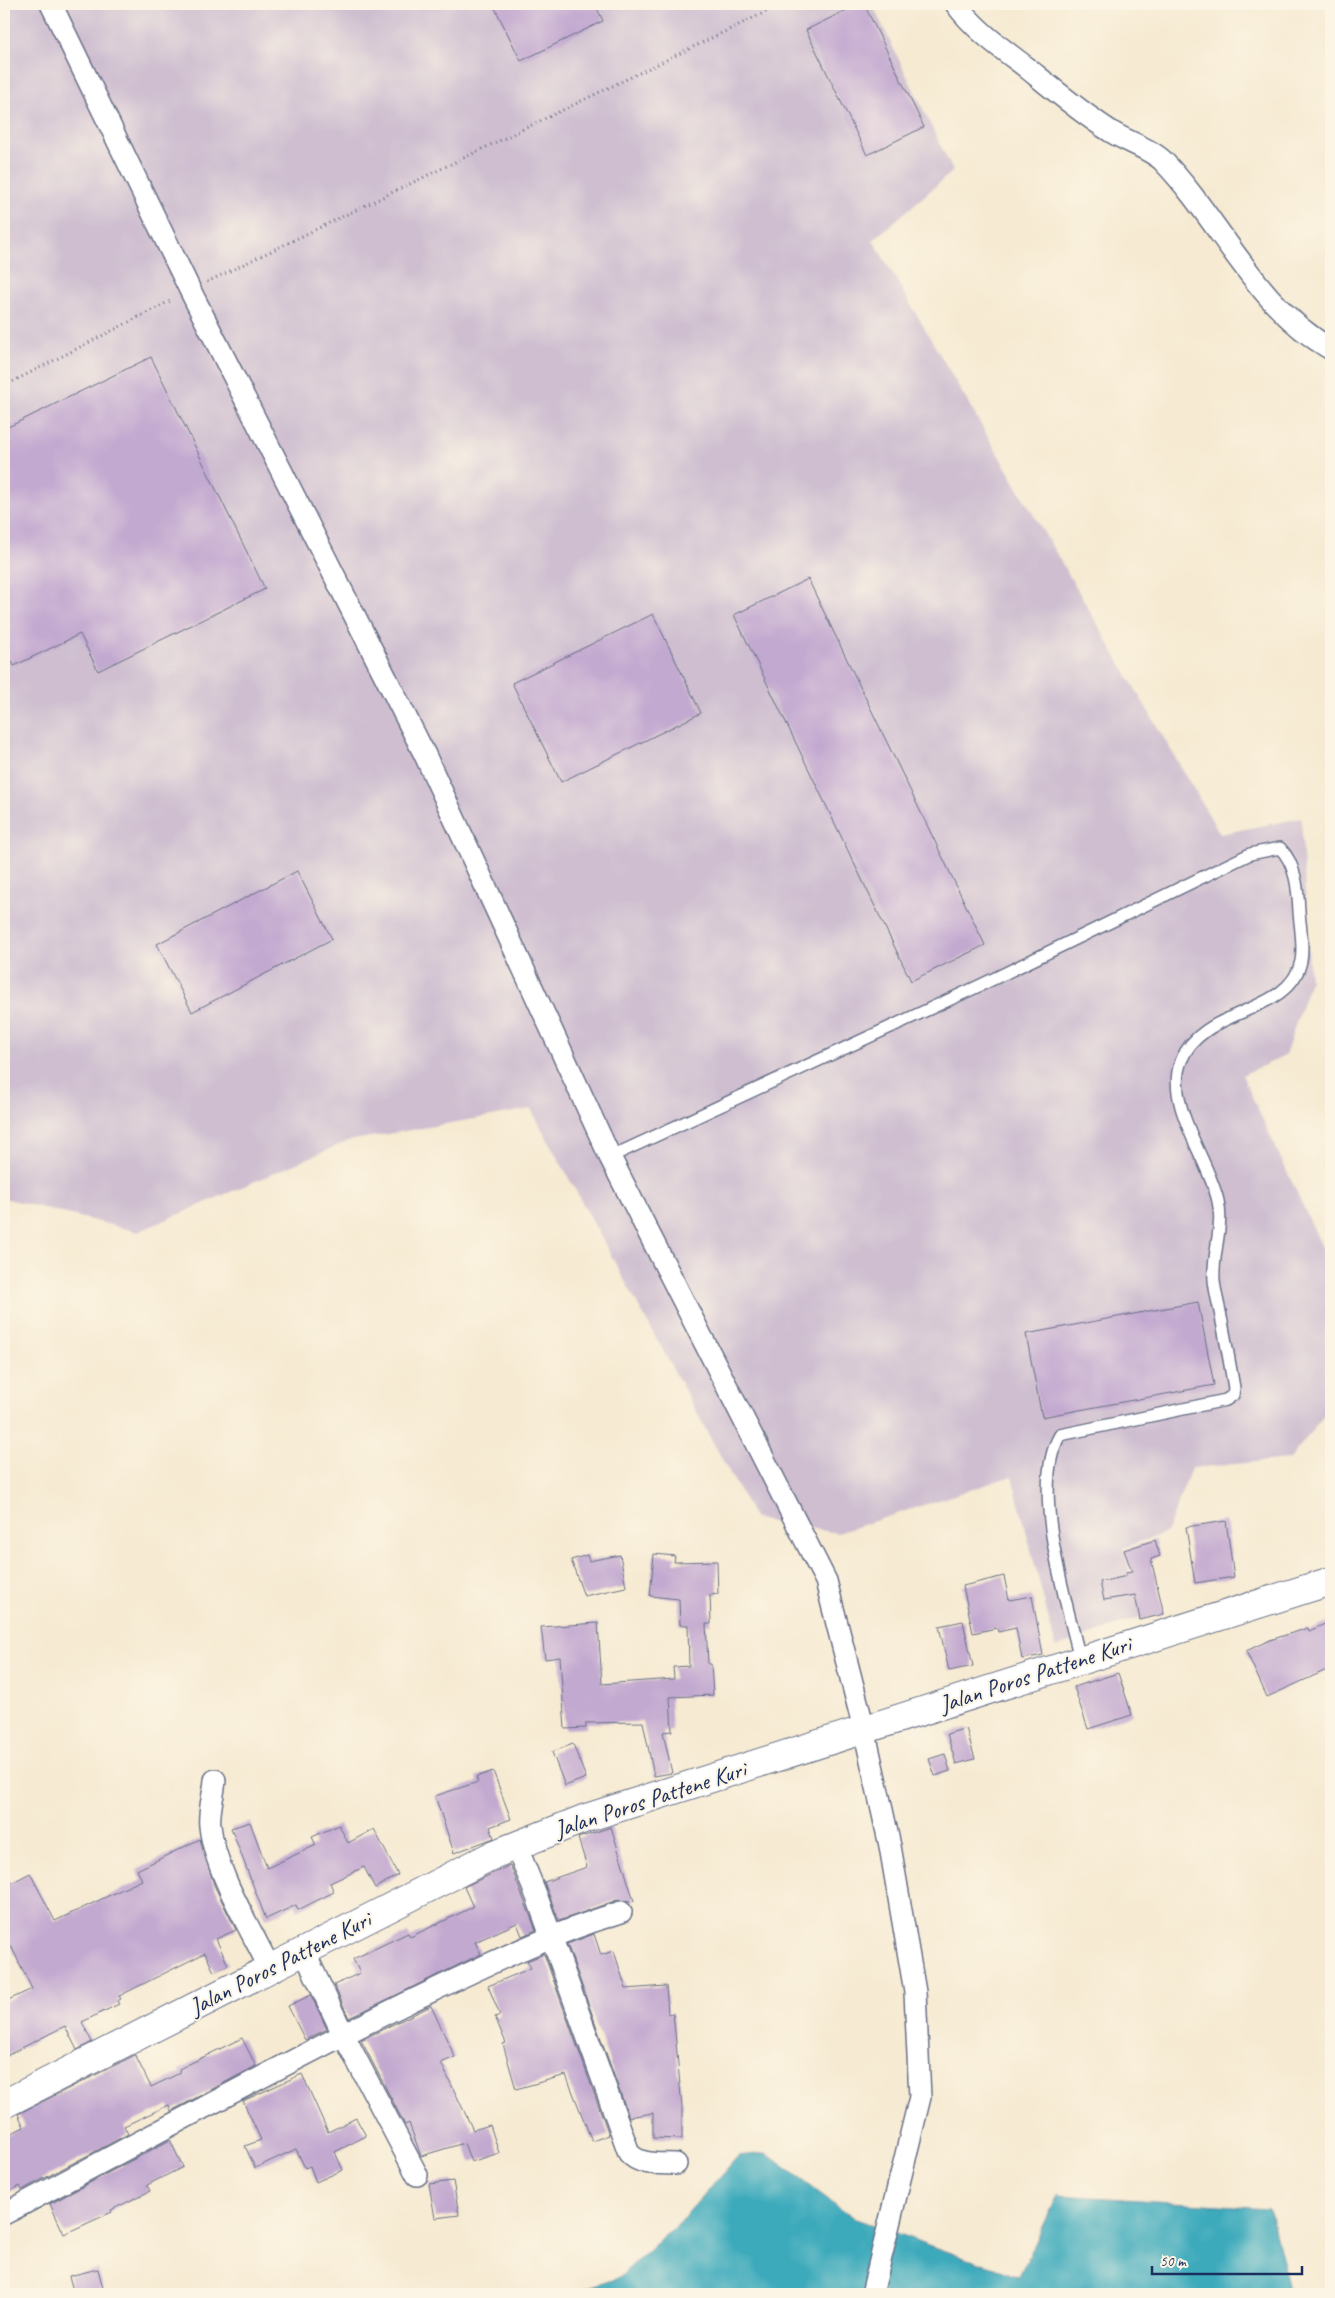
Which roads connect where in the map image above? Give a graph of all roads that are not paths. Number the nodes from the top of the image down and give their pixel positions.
1 (51, 4) edge
2 (956, 4) edge
3 (1331, 349) edge
4 (610, 1157) junction
5 (1331, 1581) edge
6 (1080, 1659) junction
7 (864, 1729) junction
8 (216, 1780) dead end
9 (516, 1846) junction
10 (621, 1912) dead end
11 (552, 1938) junction
12 (304, 1951) junction
13 (270, 1969) junction
14 (343, 2034) junction
15 (4, 2104) edge
16 (676, 2164) dead end
17 (417, 2175) dead end
18 (4, 2214) edge
19 (872, 2294) edge

1 - 4 street
2 - 3 street
4 - 6 lane
4 - 7 street
5 - 6 street, Jalan Poros Pattene Kuri
6 - 7 street, Jalan Poros Pattene Kuri
7 - 9 street, Jalan Poros Pattene Kuri
7 - 19 street
8 - 13 street
9 - 11 street
9 - 12 street, Jalan Poros Pattene Kuri
10 - 11 street
11 - 14 street
11 - 16 street
12 - 13 street, Jalan Poros Pattene Kuri
12 - 14 street
13 - 15 street, Jalan Poros Pattene Kuri
14 - 17 street
14 - 18 street

